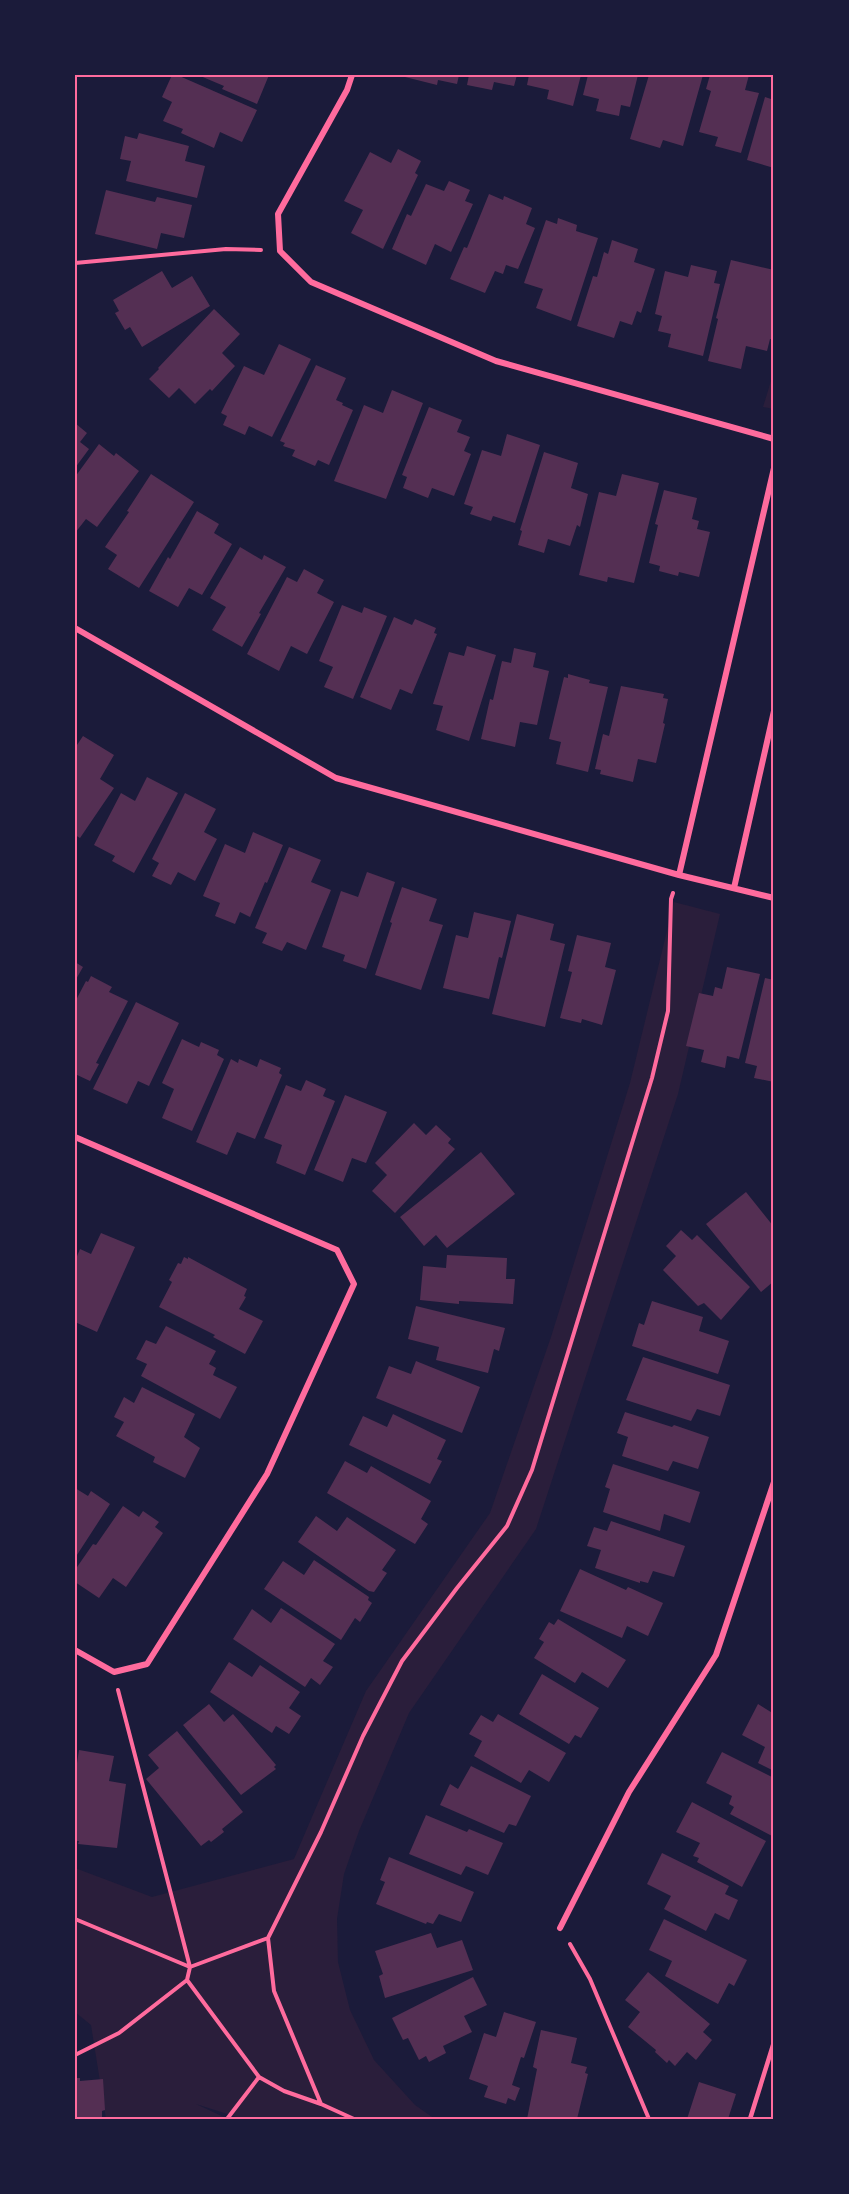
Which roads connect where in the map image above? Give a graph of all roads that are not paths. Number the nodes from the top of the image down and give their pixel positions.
1 (352, 75) edge
2 (774, 439) edge
3 (774, 468) edge
4 (75, 628) edge
5 (774, 711) edge
6 (679, 875) junction
7 (734, 888) junction
8 (774, 898) edge
9 (75, 1137) edge
10 (774, 1482) edge
11 (75, 1650) edge
12 (560, 1928) road end
13 (774, 2042) edge
14 (750, 2119) edge

1 - 2 street
3 - 6 street
4 - 6 street
5 - 7 street
6 - 7 street
7 - 8 street
9 - 11 street
10 - 12 street
13 - 14 lane

